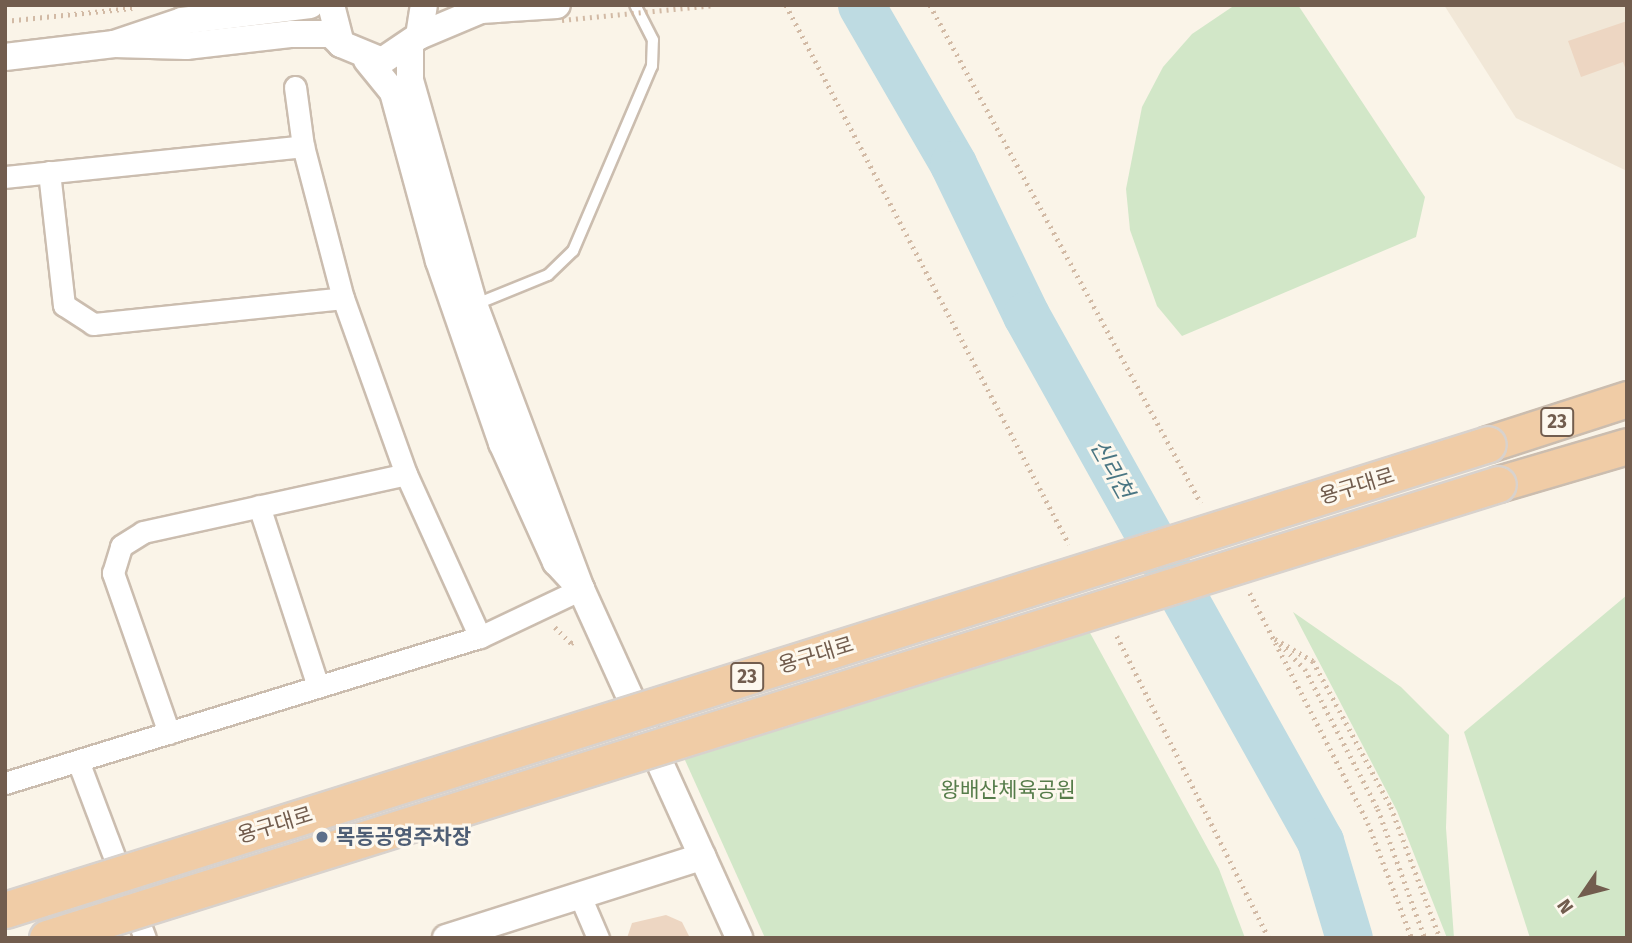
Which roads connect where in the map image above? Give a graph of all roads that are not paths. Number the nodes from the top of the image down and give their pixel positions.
1 (310, 5) edge
2 (331, 5) edge
3 (424, 5) edge
4 (635, 5) edge
5 (558, 10) edge
6 (414, 43) junction
7 (114, 44) junction
8 (341, 44) junction
9 (5, 57) edge
10 (367, 60) junction
11 (295, 87) dead end
12 (303, 146) junction
13 (49, 172) junction
14 (5, 177) edge
15 (343, 298) junction
16 (474, 304) junction
17 (1627, 399) edge
18 (1627, 446) edge
19 (406, 474) junction
20 (259, 506) junction
21 (581, 589) junction
22 (480, 637) junction
23 (317, 687) junction
24 (169, 733) junction
25 (78, 761) junction
26 (5, 783) edge
27 (702, 858) junction
28 (580, 896) junction
29 (5, 910) edge
30 (47, 938) edge
31 (145, 938) edge
32 (446, 938) edge
33 (598, 938) edge
34 (738, 938) edge

1 - 7 street
2 - 8 street
3 - 6 street
4 - 16 lane
5 - 6 street
6 - 10 street
6 - 16 street
7 - 8 street
7 - 9 street
8 - 10 street
10 - 21 street
11 - 12 street
12 - 13 street
12 - 15 street
13 - 14 street
13 - 15 street
15 - 19 street
16 - 21 street
17 - 29 highway, 용구대로 / 23, bridge
18 - 30 highway, 용구대로 / 23, bridge
19 - 20 street
19 - 22 street
20 - 23 street
20 - 24 street
21 - 22 street
21 - 27 street
22 - 23 street
23 - 24 street
24 - 25 street
25 - 26 street
25 - 31 street
27 - 28 street
27 - 34 street
28 - 32 street
28 - 33 street

